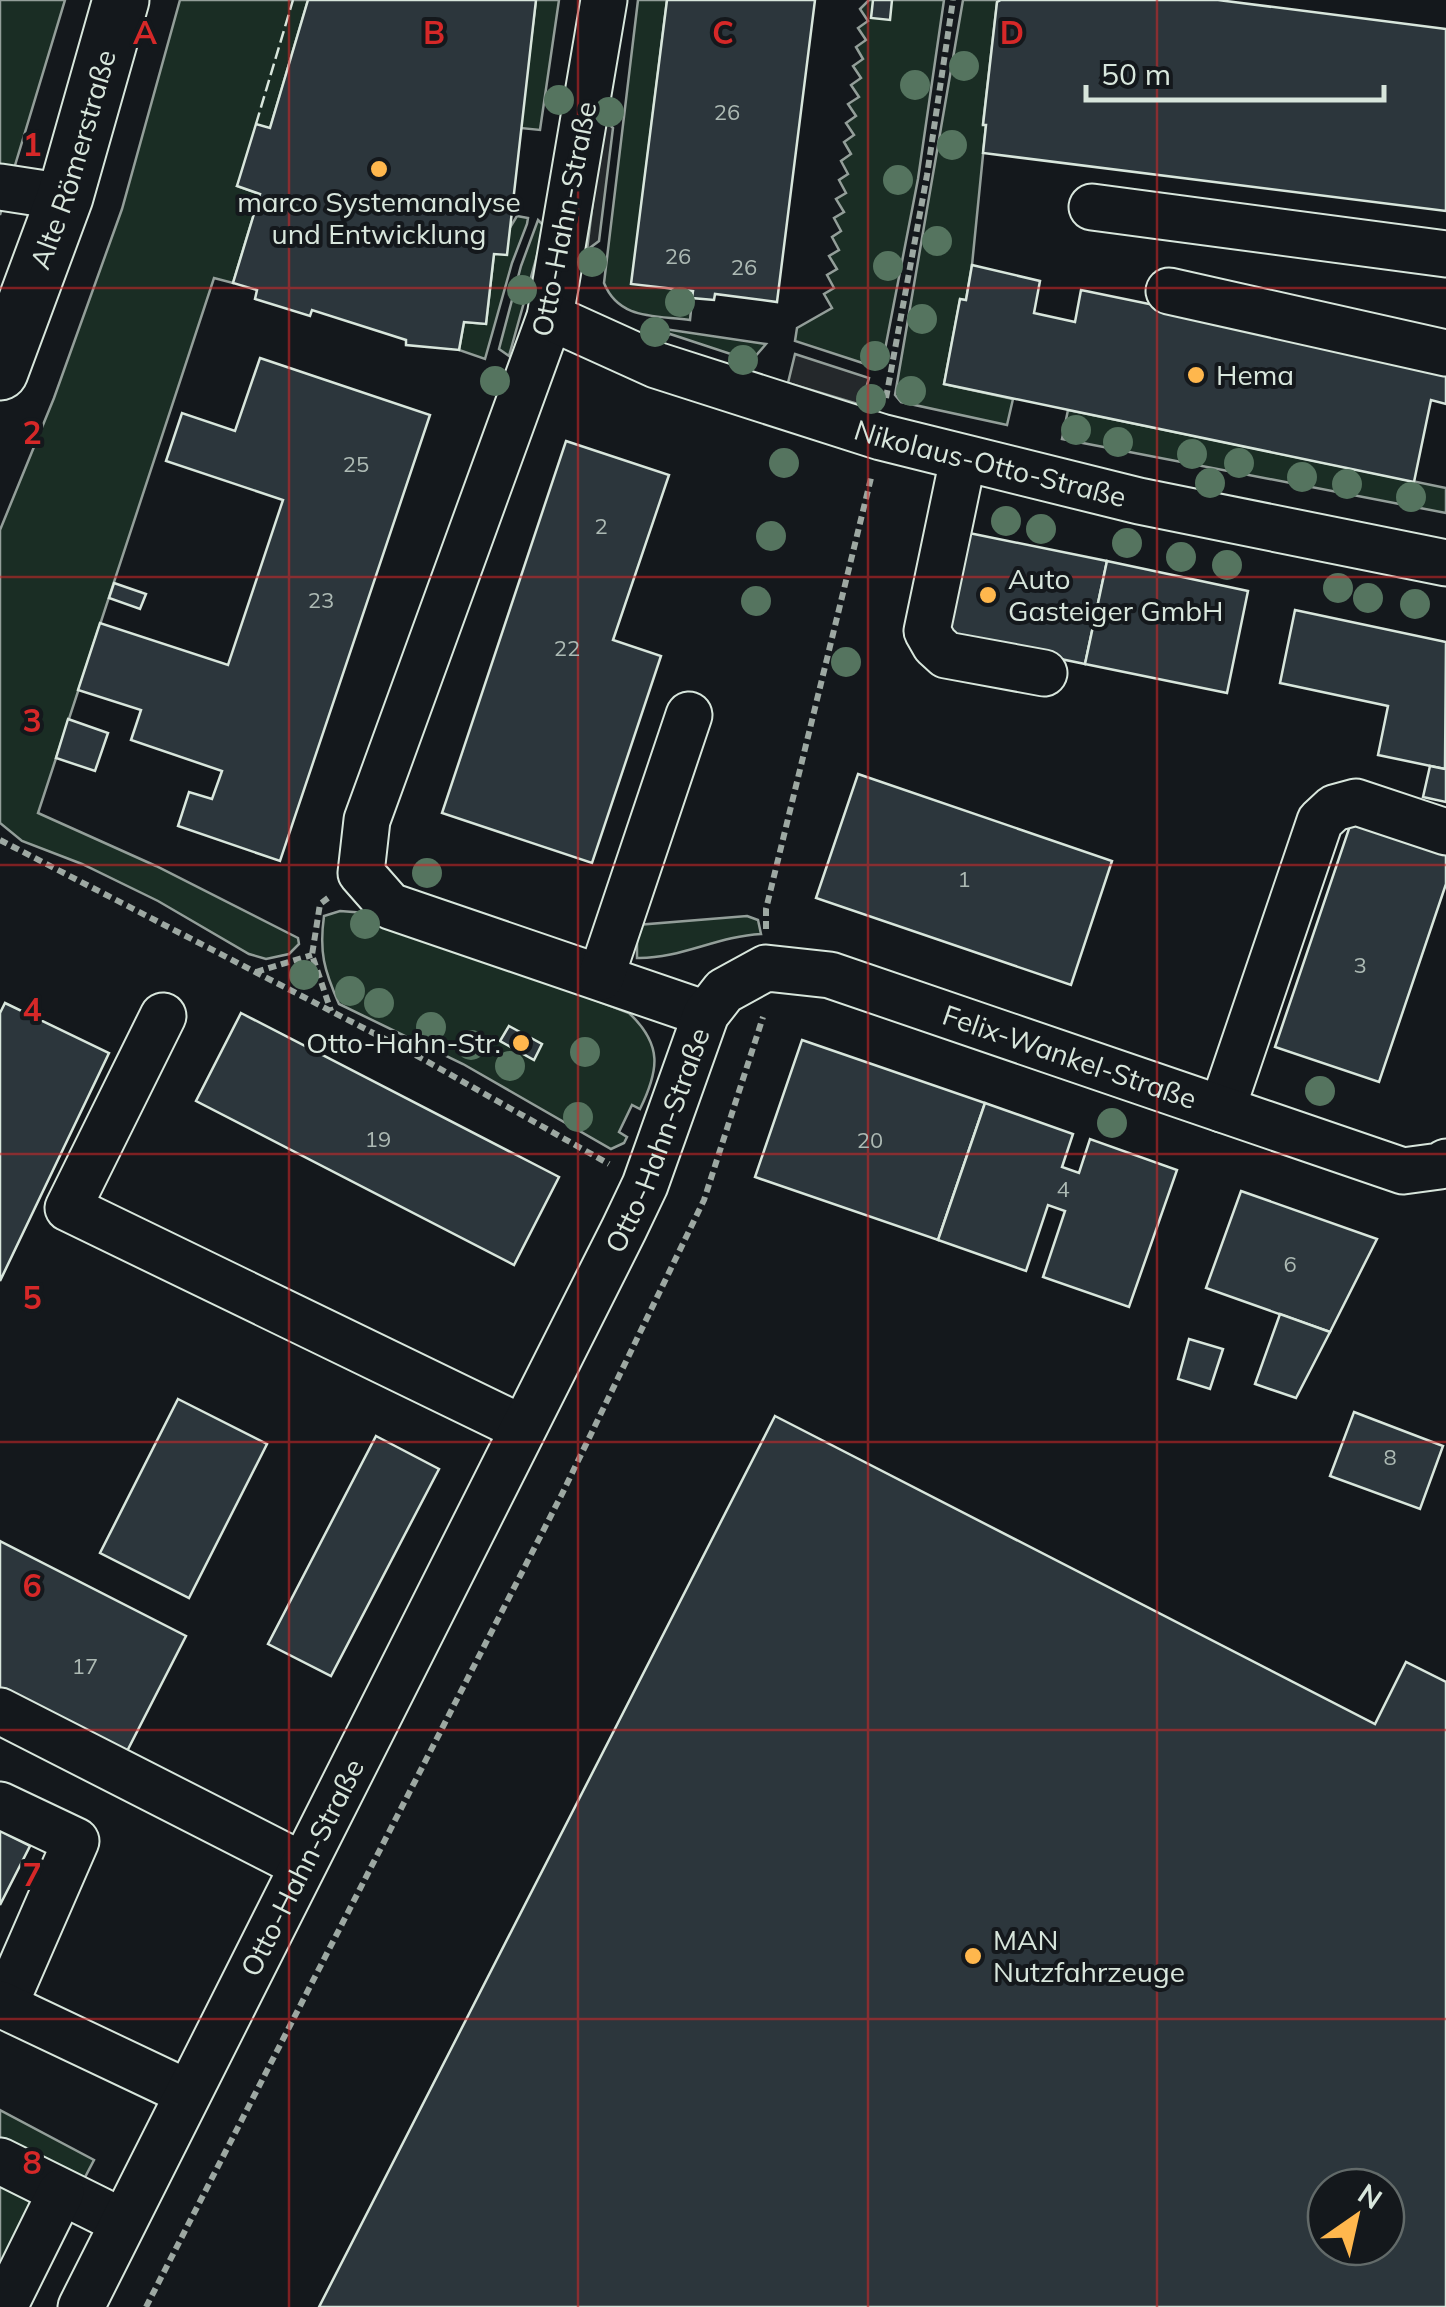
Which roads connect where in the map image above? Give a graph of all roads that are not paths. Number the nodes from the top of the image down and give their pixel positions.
1 (122, 0) edge
2 (604, 0) edge
3 (0, 187) edge
4 (65, 197) junction
5 (1092, 207) dead end
6 (1446, 254) edge
7 (1169, 290) dead end
8 (550, 317) junction
9 (1446, 353) edge
10 (0, 372) edge
11 (963, 459) junction
12 (1446, 563) edge
13 (1044, 673) dead end
14 (689, 716) dead end
15 (1446, 832) edge
16 (601, 978) junction
17 (706, 1014) junction
18 (163, 1016) dead end
19 (1222, 1109) junction
20 (1425, 1166) edge
21 (1446, 1188) edge
22 (522, 1428) junction
23 (0, 1710) edge
24 (0, 1805) edge
25 (302, 1865) junction
26 (2, 2005) edge
27 (188, 2093) junction
28 (0, 2161) edge
29 (61, 2192) junction
30 (123, 2222) junction
31 (4, 2307) edge
32 (80, 2307) edge

1 - 4 main road, Alte Römerstraße
2 - 8 street, Otto-Hahn-Straße
3 - 4 street
4 - 10 main road, Alte Römerstraße
5 - 6 street
7 - 9 street
8 - 11 street, Nikolaus-Otto-Straße
8 - 16 street, Otto-Hahn-Straße
11 - 12 street, Nikolaus-Otto-Straße
11 - 13 street
14 - 16 street
15 - 19 street
16 - 17 street, Otto-Hahn-Straße
17 - 19 street, Felix-Wankel-Straße
17 - 22 street, Otto-Hahn-Straße
18 - 22 street
19 - 20 street, Felix-Wankel-Straße
20 - 21 street, Felix-Wankel-Straße
22 - 25 street, Otto-Hahn-Straße
23 - 25 street
24 - 26 street
25 - 27 street, Otto-Hahn-Straße
26 - 27 street
27 - 30 street, Otto-Hahn-Straße
28 - 29 street
29 - 30 street
29 - 31 street
30 - 32 street, Otto-Hahn-Straße

